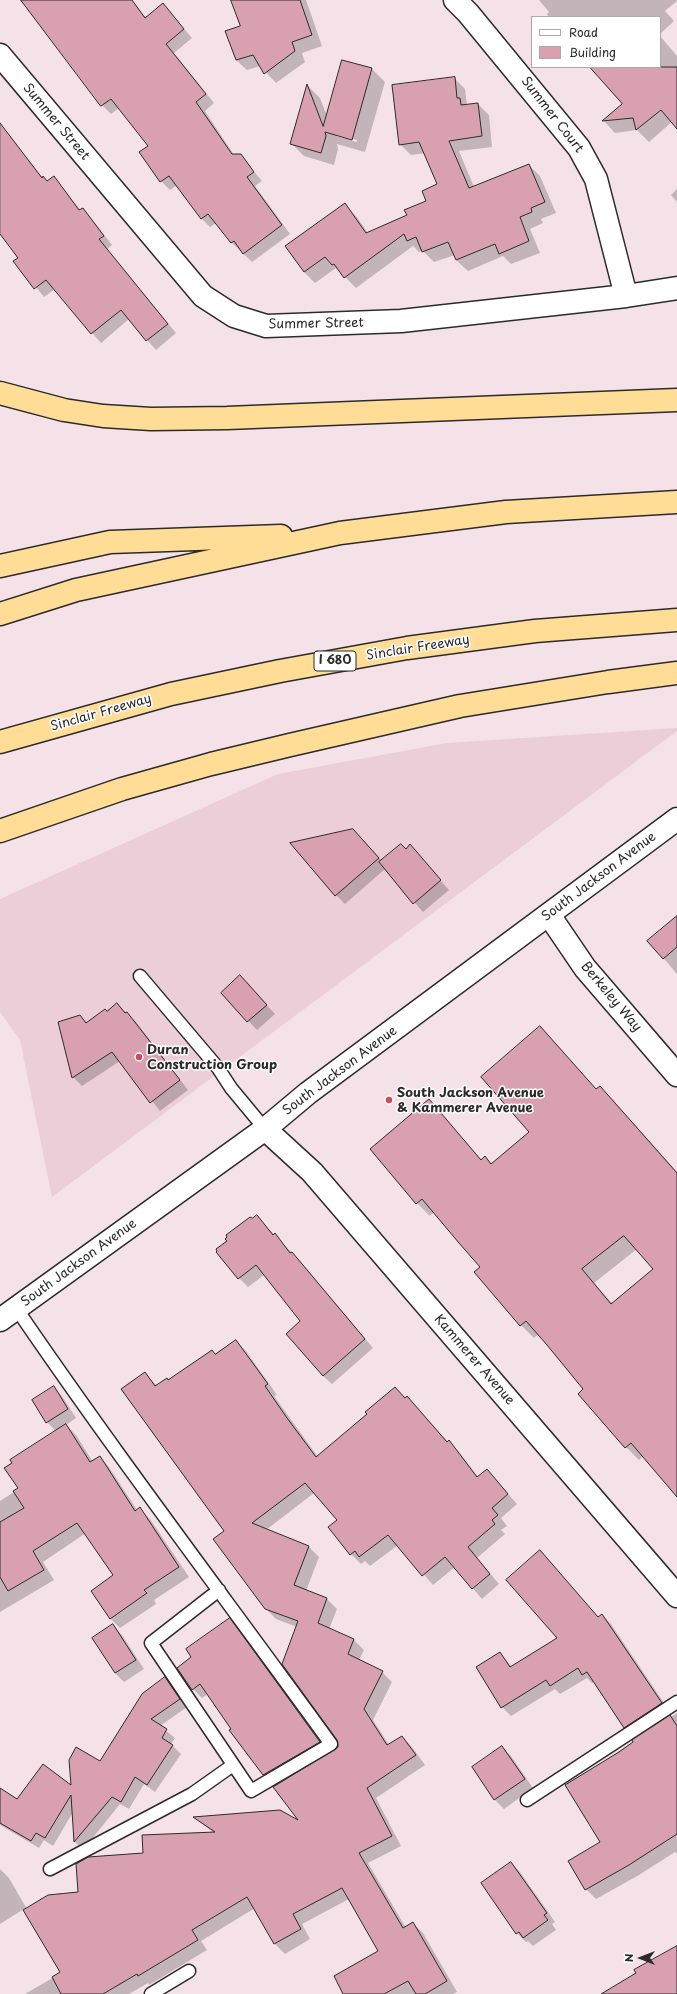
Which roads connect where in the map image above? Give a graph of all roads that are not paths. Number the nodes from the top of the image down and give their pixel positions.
1 (455, 0) edge
2 (0, 55) edge
3 (677, 288) edge
4 (626, 296) junction
5 (0, 393) edge
6 (677, 400) edge
7 (677, 502) edge
8 (340, 533) junction
9 (0, 566) edge
10 (0, 614) edge
11 (677, 620) edge
12 (677, 673) edge
13 (0, 742) edge
14 (677, 819) edge
15 (0, 831) edge
16 (549, 915) junction
17 (140, 976) dead end
18 (677, 1075) edge
19 (265, 1129) junction
20 (8, 1314) edge
21 (219, 1590) junction
22 (677, 1596) edge
23 (677, 1702) edge
24 (233, 1766) junction
25 (526, 1800) dead end
26 (50, 1869) dead end
27 (190, 1971) dead end
28 (151, 1994) edge

1 - 4 street, Summer Court
2 - 4 street, Summer Street
3 - 4 street, Summer Street
5 - 6 highway
7 - 8 highway
8 - 9 highway
8 - 10 highway
11 - 13 highway, Sinclair Freeway / I 680
12 - 15 highway
14 - 16 street, South Jackson Avenue
16 - 18 street, Berkeley Way
16 - 19 street, South Jackson Avenue
17 - 19 lane
19 - 20 street, South Jackson Avenue
19 - 22 street, Kammerer Avenue
20 - 21 lane
21 - 24 lane
21 - 24 lane
23 - 25 lane
24 - 26 lane
27 - 28 lane

